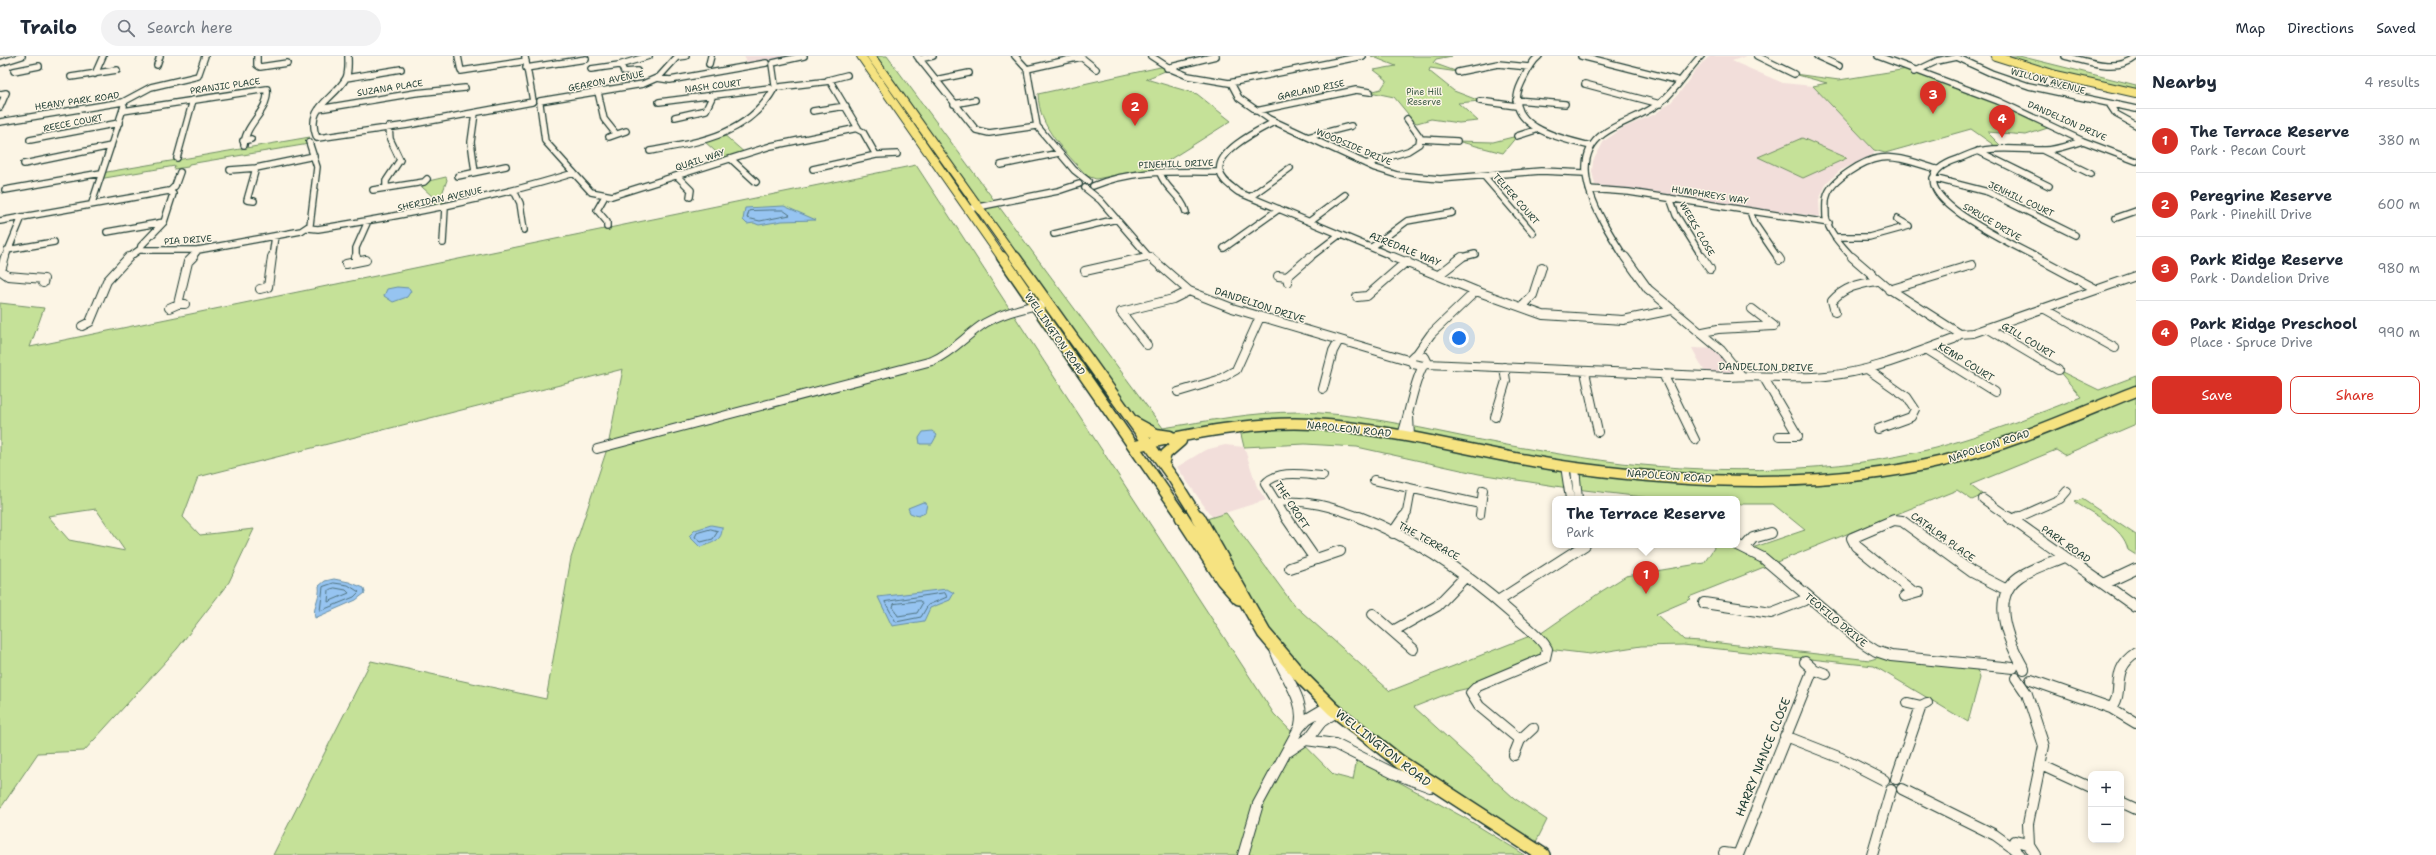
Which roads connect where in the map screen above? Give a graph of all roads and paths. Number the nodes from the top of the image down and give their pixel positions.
1 (22, 56) edge
2 (103, 56) edge
3 (160, 56) edge
4 (205, 56) edge
5 (257, 56) edge
6 (348, 56) edge
7 (458, 56) edge
8 (649, 56) edge
9 (687, 56) edge
10 (693, 56) edge
11 (711, 56) edge
12 (804, 56) edge
13 (861, 56) edge
14 (871, 56) edge
15 (933, 56) edge
16 (1015, 56) edge
17 (1151, 56) edge
18 (1216, 56) edge
19 (1362, 56) edge
20 (1539, 56) edge
21 (1581, 56) edge
22 (1701, 56) edge
23 (1757, 56) edge
24 (1817, 56) edge
25 (1878, 56) edge
26 (1995, 56) edge
27 (2004, 56) edge
28 (2065, 56) edge
29 (586, 57) edge
30 (674, 57) edge
31 (918, 57) edge
32 (2071, 57) edge
33 (2136, 57) edge
34 (526, 59) edge
35 (8, 60) junction
36 (0, 63) edge
37 (769, 63) junction
38 (286, 64) dead end
39 (709, 64) dead end
40 (158, 65) dead end
41 (621, 65) junction
42 (39, 66) dead end
43 (1839, 66) dead end
44 (1529, 67) junction
45 (526, 68) junction
46 (1167, 68) junction
47 (21, 69) junction
48 (401, 69) dead end
49 (1026, 69) junction
50 (1096, 69) dead end
51 (117, 70) dead end
52 (14, 71) dead end
53 (638, 71) dead end
54 (1458, 72) dead end
55 (1914, 72) junction
56 (969, 73) dead end
57 (95, 74) junction
58 (1794, 74) dead end
59 (847, 75) dead end
60 (71, 77) dead end
61 (346, 78) junction
62 (657, 78) junction
63 (828, 80) junction
64 (935, 80) junction
65 (1680, 81) junction
66 (1231, 83) junction
67 (1585, 84) dead end
68 (774, 87) junction
69 (465, 88) dead end
70 (2136, 90) edge
71 (598, 92) junction
72 (1370, 92) dead end
73 (6, 93) dead end
74 (2136, 93) edge
75 (713, 95) junction
76 (193, 100) junction
77 (975, 100) dead end
78 (1480, 101) dead end
79 (123, 102) junction
80 (657, 102) dead end
81 (536, 103) junction
82 (1516, 103) junction
83 (954, 104) junction
84 (1565, 104) dead end
85 (1660, 104) junction
86 (2110, 104) junction
87 (846, 106) junction
88 (0, 107) edge
89 (319, 109) junction
90 (2136, 109) edge
91 (124, 111) junction
92 (1256, 111) junction
93 (475, 113) junction
94 (807, 114) dead end
95 (674, 119) dead end
96 (1407, 120) dead end
97 (0, 122) edge
98 (1274, 122) junction
99 (119, 123) junction
100 (1037, 126) junction
101 (1351, 126) dead end
102 (2136, 126) edge
103 (389, 127) junction
104 (857, 129) junction
105 (1539, 129) junction
106 (626, 131) dead end
107 (616, 134) junction
108 (1516, 136) dead end
109 (609, 137) dead end
110 (1308, 138) junction
111 (251, 139) dead end
112 (1421, 139) junction
113 (28, 140) dead end
114 (314, 140) junction
115 (1457, 141) dead end
116 (2084, 141) junction
117 (111, 146) junction
118 (1591, 146) junction
119 (2041, 150) junction
120 (650, 151) dead end
121 (1978, 151) junction
122 (1059, 153) junction
123 (171, 154) dead end
124 (313, 154) junction
125 (897, 154) dead end
126 (876, 155) junction
127 (731, 159) junction
128 (2136, 161) edge
129 (22, 164) dead end
130 (1366, 164) junction
131 (1001, 165) dead end
132 (506, 166) dead end
133 (256, 168) junction
134 (1290, 168) dead end
135 (1936, 169) junction
136 (230, 170) dead end
137 (811, 170) dead end
138 (1074, 170) junction
139 (180, 172) dead end
140 (475, 172) junction
141 (1219, 172) junction
142 (102, 173) junction
143 (574, 173) junction
144 (1160, 173) junction
145 (1585, 173) junction
146 (2091, 174) dead end
147 (458, 176) dead end
148 (1484, 176) junction
149 (678, 177) junction
150 (1933, 178) junction
151 (425, 182) dead end
152 (763, 182) dead end
153 (1091, 184) junction
154 (1082, 186) junction
155 (2049, 186) dead end
156 (386, 187) junction
157 (1589, 189) junction
158 (373, 190) dead end
159 (4, 191) dead end
160 (514, 191) junction
161 (170, 192) junction
162 (1345, 195) dead end
163 (605, 196) junction
164 (690, 197) dead end
165 (1250, 197) junction
166 (1670, 198) junction
167 (247, 200) junction
168 (1100, 200) junction
169 (254, 201) dead end
170 (240, 202) dead end
171 (92, 203) junction
172 (445, 208) junction
173 (980, 209) junction
174 (1279, 209) junction
175 (1750, 210) junction
176 (969, 211) junction
177 (2136, 211) edge
178 (1186, 212) dead end
179 (1450, 216) dead end
180 (22, 217) junction
181 (2116, 218) dead end
182 (1117, 219) junction
183 (1897, 219) dead end
184 (614, 220) dead end
185 (0, 221) edge
186 (368, 221) junction
187 (1310, 221) junction
188 (164, 222) junction
189 (1829, 223) junction
190 (308, 228) junction
191 (524, 230) dead end
192 (107, 232) dead end
193 (1533, 233) dead end
194 (1054, 234) dead end
195 (1339, 235) junction
196 (2075, 235) dead end
197 (276, 236) junction
198 (1835, 238) junction
199 (55, 242) dead end
200 (443, 243) dead end
201 (1372, 247) junction
202 (1224, 248) dead end
203 (7, 250) junction
204 (139, 250) junction
205 (198, 250) junction
206 (1475, 254) dead end
207 (1149, 256) junction
208 (366, 260) dead end
209 (1780, 260) dead end
210 (356, 261) junction
211 (1407, 261) junction
212 (346, 264) dead end
213 (1972, 265) dead end
214 (1542, 267) dead end
215 (1710, 269) dead end
216 (1085, 272) dead end
217 (1440, 274) junction
218 (1278, 276) dead end
219 (2136, 276) edge
220 (46, 279) dead end
221 (1877, 281) junction
222 (2094, 288) junction
223 (260, 289) dead end
224 (1889, 290) junction
225 (1189, 291) junction
226 (1476, 291) junction
227 (1360, 299) dead end
228 (1034, 303) junction
229 (1048, 303) junction
230 (178, 304) junction
231 (186, 304) dead end
232 (1522, 307) junction
233 (169, 308) dead end
234 (1752, 308) dead end
235 (2043, 308) junction
236 (1672, 310) junction
237 (1835, 312) dead end
238 (1002, 316) junction
239 (1260, 317) junction
240 (82, 326) dead end
241 (1987, 328) junction
242 (1703, 332) junction
243 (1960, 334) junction
244 (1339, 340) junction
245 (1147, 345) dead end
246 (2115, 348) dead end
247 (1926, 349) junction
248 (1419, 360) junction
249 (1504, 367) junction
250 (1867, 369) junction
251 (2058, 370) dead end
252 (1585, 372) junction
253 (1663, 374) junction
254 (1741, 375) junction
255 (1764, 378) junction
256 (1322, 389) dead end
257 (2136, 391) edge
258 (1178, 392) dead end
259 (1995, 392) dead end
260 (1495, 417) dead end
261 (1132, 421) junction
262 (1878, 429) dead end
263 (1598, 432) dead end
264 (1406, 436) junction
265 (1779, 436) dead end
266 (1177, 439) junction
267 (1695, 440) dead end
268 (1150, 446) junction
269 (597, 449) dead end
270 (1138, 449) junction
271 (1162, 464) junction
272 (1570, 467) junction
273 (1323, 476) dead end
274 (1374, 480) dead end
275 (1411, 490) junction
276 (1483, 490) dead end
277 (2067, 491) dead end
278 (1570, 496) edge
279 (1577, 496) edge
280 (1982, 500) dead end
281 (1275, 502) junction
282 (1480, 504) junction
283 (1480, 515) dead end
284 (2012, 520) junction
285 (1393, 533) junction
286 (1771, 533) dead end
287 (1741, 546) edge
288 (1580, 548) edge
289 (1340, 550) dead end
290 (2064, 557) junction
291 (1315, 559) junction
292 (1290, 568) dead end
293 (2136, 569) edge
294 (1466, 576) junction
295 (2104, 584) junction
296 (2007, 590) junction
297 (1912, 593) dead end
298 (1810, 598) junction
299 (1498, 601) junction
300 (1702, 602) dead end
301 (2136, 607) edge
302 (1250, 611) junction
303 (1373, 614) dead end
304 (1393, 631) junction
305 (1274, 647) junction
306 (1413, 649) dead end
307 (2136, 653) edge
308 (1805, 662) dead end
309 (1813, 669) junction
310 (1826, 674) dead end
311 (2021, 674) junction
312 (1908, 703) dead end
313 (2111, 708) junction
314 (1332, 709) junction
315 (2136, 723) edge
316 (1299, 728) junction
317 (1533, 728) dead end
318 (1785, 736) junction
319 (1306, 740) junction
320 (1520, 740) junction
321 (1286, 754) junction
322 (1514, 755) dead end
323 (2041, 765) junction
324 (1896, 779) junction
325 (1884, 780) junction
326 (2088, 787) edge
327 (1897, 789) junction
328 (1438, 790) junction
329 (2124, 803) edge
330 (2136, 809) edge
331 (2024, 850) edge
332 (1724, 853) dead end
333 (1243, 855) edge
334 (1543, 855) edge
335 (1738, 855) edge
336 (1872, 855) edge

1 - 35 street
2 - 57 street
3 - 40 street
4 - 79 street
5 - 38 street
6 - 61 street
7 - 34 street
8 - 41 street
9 - 10 street
9 - 30 street
11 - 39 street
12 - 37 street, GEARON AVENUE
13 - 176 main road, WELLINGTON ROAD
14 - 173 main road, WELLINGTON ROAD
15 - 31 street
16 - 49 street, DANDELION DRIVE
17 - 46 street
18 - 46 street
19 - 66 street
20 - 44 street
21 - 65 street
22 - 65 street
23 - 58 street
24 - 43 street
25 - 55 street, DANDELION DRIVE
26 - 74 main road
27 - 70 main road
28 - 32 street
29 - 41 street
29 - 45 street
30 - 62 street
31 - 64 street
32 - 33 street
34 - 45 street
35 - 36 street
35 - 47 street
37 - 62 street, GEARON AVENUE
37 - 68 street
41 - 53 street
42 - 47 street
44 - 54 street
44 - 82 street
45 - 81 street
46 - 66 street
47 - 52 street
48 - 61 street
49 - 50 street
49 - 100 street, DANDELION DRIVE
51 - 57 street
55 - 86 street, WILLOW AVENUE
55 - 116 street, DANDELION DRIVE
56 - 64 street
57 - 60 street
59 - 63 street
61 - 89 street
62 - 71 street, GEARON AVENUE
63 - 68 street
63 - 87 street
64 - 83 street
65 - 85 street
66 - 92 street, WOODSIDE DRIVE
67 - 85 street
68 - 75 street, NASH COURT
68 - 120 street
69 - 89 street, SUZANA PLACE
71 - 81 street, GEARON AVENUE
71 - 107 street
72 - 92 street, GARLAND RISE
73 - 88 street
75 - 80 street, NASH COURT
75 - 95 street
76 - 91 street, PRANJIC PLACE
76 - 111 street, PRANJIC PLACE
76 - 123 street
77 - 83 street
78 - 82 street
79 - 91 street, HEANY PARK ROAD
79 - 97 street, HEANY PARK ROAD
81 - 93 street, GEARON AVENUE
81 - 143 street
82 - 84 street
82 - 105 street
83 - 100 street
85 - 118 street
86 - 90 street, WILLOW AVENUE
86 - 102 street
87 - 94 street
87 - 104 street
89 - 114 street
91 - 99 street, HEANY PARK ROAD
92 - 98 street, WOODSIDE DRIVE
93 - 103 street
93 - 140 street
96 - 112 street
98 - 110 street, WOODSIDE DRIVE
98 - 141 street
99 - 113 street, REECE COURT
99 - 117 street, HEANY PARK ROAD
100 - 122 street, DANDELION DRIVE
101 - 110 street
103 - 114 street
103 - 156 street
104 - 126 street
104 - 127 street, QUAIL WAY
105 - 108 street
105 - 118 street
106 - 107 street
107 - 109 street
110 - 130 street, WOODSIDE DRIVE
112 - 115 street
112 - 130 street
114 - 124 street
116 - 119 street
116 - 128 street, DANDELION DRIVE
117 - 129 street
117 - 142 street, HEANY PARK ROAD
118 - 145 street
119 - 121 street
119 - 146 street
121 - 135 street
121 - 155 street
122 - 131 street
122 - 138 street, DANDELION DRIVE
124 - 133 street
124 - 190 street
125 - 126 street
126 - 137 street
127 - 149 street, QUAIL WAY
127 - 152 street
130 - 148 street, WOODSIDE DRIVE
132 - 140 street
133 - 136 street
133 - 167 street
134 - 165 street
135 - 150 street
135 - 189 street
138 - 153 street, DANDELION DRIVE
138 - 154 street, DANDELION DRIVE
139 - 161 street
140 - 147 street
141 - 144 street, PINEHILL DRIVE
141 - 165 street, AIREDALE WAY
142 - 159 street
142 - 171 street, HEANY PARK ROAD
143 - 160 street, SHERIDAN AVENUE
143 - 163 street
144 - 153 street, PINEHILL DRIVE
144 - 178 street
145 - 148 street, WOODSIDE DRIVE
145 - 157 street
148 - 193 street, TELFER COURT
149 - 163 street, QUAIL WAY
149 - 164 street
150 - 196 street, JENHILL COURT
150 - 222 street, SPRUCE DRIVE
151 - 156 street
153 - 154 street, PINEHILL DRIVE
153 - 168 street, DANDELION DRIVE
154 - 168 street, DANDELION DRIVE
154 - 173 street
156 - 158 street
157 - 166 street, HUMPHREYS WAY
157 - 236 street
160 - 172 street, SHERIDAN AVENUE
160 - 191 street
161 - 171 street
161 - 188 street, PIA DRIVE
162 - 187 street
163 - 184 street
165 - 174 street, AIREDALE WAY
166 - 175 street, HUMPHREYS WAY
166 - 215 street, WEEKS CLOSE
167 - 169 street
167 - 170 street
168 - 182 street, DANDELION DRIVE
171 - 180 street
172 - 186 street, SHERIDAN AVENUE
172 - 200 street
173 - 176 street
173 - 229 main road, WELLINGTON ROAD
174 - 187 street, AIREDALE WAY
174 - 202 street
175 - 189 street, HUMPHREYS WAY
175 - 209 street
176 - 228 main road, WELLINGTON ROAD
177 - 181 street
179 - 201 street
180 - 185 street
180 - 203 street
182 - 194 street
182 - 207 street, DANDELION DRIVE
183 - 198 street
186 - 190 street, SHERIDAN AVENUE
186 - 210 street
187 - 195 street, AIREDALE WAY
188 - 192 street
188 - 204 street, PIA DRIVE
189 - 198 street
190 - 197 street, PIA DRIVE
195 - 201 street, AIREDALE WAY
195 - 218 street
197 - 205 street, PIA DRIVE
197 - 223 street
198 - 221 street
199 - 203 street
201 - 211 street, AIREDALE WAY
203 - 220 street
204 - 205 street, PIA DRIVE
204 - 240 street
205 - 230 street
206 - 217 street
207 - 216 street
207 - 225 street, DANDELION DRIVE
208 - 210 street
210 - 212 street
211 - 217 street, AIREDALE WAY
211 - 227 street
213 - 224 street
214 - 232 street
217 - 226 street, AIREDALE WAY
219 - 222 street, DANDELION DRIVE
221 - 224 street
221 - 237 street
222 - 235 street, DANDELION DRIVE
224 - 243 street
225 - 239 street, DANDELION DRIVE
225 - 245 street
226 - 232 street, AIREDALE WAY
226 - 248 street
228 - 229 street
228 - 238 street
228 - 238 street
228 - 270 main road, WELLINGTON ROAD
229 - 261 main road, WELLINGTON ROAD
230 - 231 street
230 - 233 street
232 - 236 street, AIREDALE WAY
234 - 242 street
235 - 241 street, DANDELION DRIVE
235 - 246 street
236 - 242 street
238 - 269 street
239 - 244 street, DANDELION DRIVE
239 - 258 street
241 - 243 street, DANDELION DRIVE
241 - 251 street, GILL COURT
242 - 254 street
243 - 247 street, DANDELION DRIVE
244 - 248 street, DANDELION DRIVE
244 - 256 street
247 - 250 street, DANDELION DRIVE
247 - 259 street, KEMP COURT
248 - 249 street, DANDELION DRIVE
248 - 264 street
249 - 252 street, DANDELION DRIVE
249 - 260 street
250 - 255 street, DANDELION DRIVE
250 - 262 street
252 - 253 street, DANDELION DRIVE
252 - 263 street
253 - 254 street, DANDELION DRIVE
253 - 267 street
254 - 255 street, DANDELION DRIVE
255 - 265 street
257 - 272 main road, NAPOLEON ROAD
261 - 266 main road
261 - 268 main road, WELLINGTON ROAD
264 - 266 main road, NAPOLEON ROAD
264 - 272 main road, NAPOLEON ROAD
266 - 268 main road, NAPOLEON ROAD
266 - 271 main road
268 - 270 main road, NAPOLEON ROAD
268 - 271 main road, WELLINGTON ROAD
270 - 302 main road, WELLINGTON ROAD
271 - 302 main road, WELLINGTON ROAD
272 - 278 street
272 - 279 street
273 - 281 street, THE CROFT
274 - 275 street
275 - 282 street
275 - 285 street
276 - 282 street
277 - 284 street
280 - 284 street, PARK ROAD
281 - 285 street, THE TERRACE
281 - 291 street, THE CROFT
282 - 283 street
284 - 290 street, PARK ROAD
285 - 294 street, THE TERRACE
286 - 287 street
287 - 298 street, TEOFILO DRIVE
288 - 299 street
289 - 291 street
290 - 295 street, PARK ROAD
290 - 296 street
291 - 292 street
293 - 295 street
294 - 299 street, THE TERRACE
294 - 304 street
295 - 301 street, PARK ROAD
296 - 297 street, CATALPA PLACE
296 - 311 street
298 - 300 street
298 - 311 street, TEOFILO DRIVE
299 - 320 street, THE TERRACE
302 - 305 main road, WELLINGTON ROAD
303 - 304 street
304 - 306 street
305 - 314 main road, WELLINGTON ROAD
305 - 316 street
307 - 313 street
308 - 309 street
309 - 310 street
309 - 318 street, HARRY NANCE CLOSE
311 - 313 street, TEOFILO DRIVE
311 - 323 street
312 - 324 street
313 - 315 street, TEOFILO DRIVE
314 - 316 street
314 - 319 street
314 - 328 main road, WELLINGTON ROAD
316 - 321 street
317 - 320 street
318 - 325 street
318 - 335 street, HARRY NANCE CLOSE
319 - 321 street
319 - 328 street
320 - 322 street
321 - 333 street
323 - 326 street
323 - 331 street
324 - 325 street
324 - 327 street
325 - 327 street
327 - 331 street
327 - 336 street
328 - 334 main road, WELLINGTON ROAD
329 - 330 street
332 - 335 street, HARRY NANCE CLOSE

